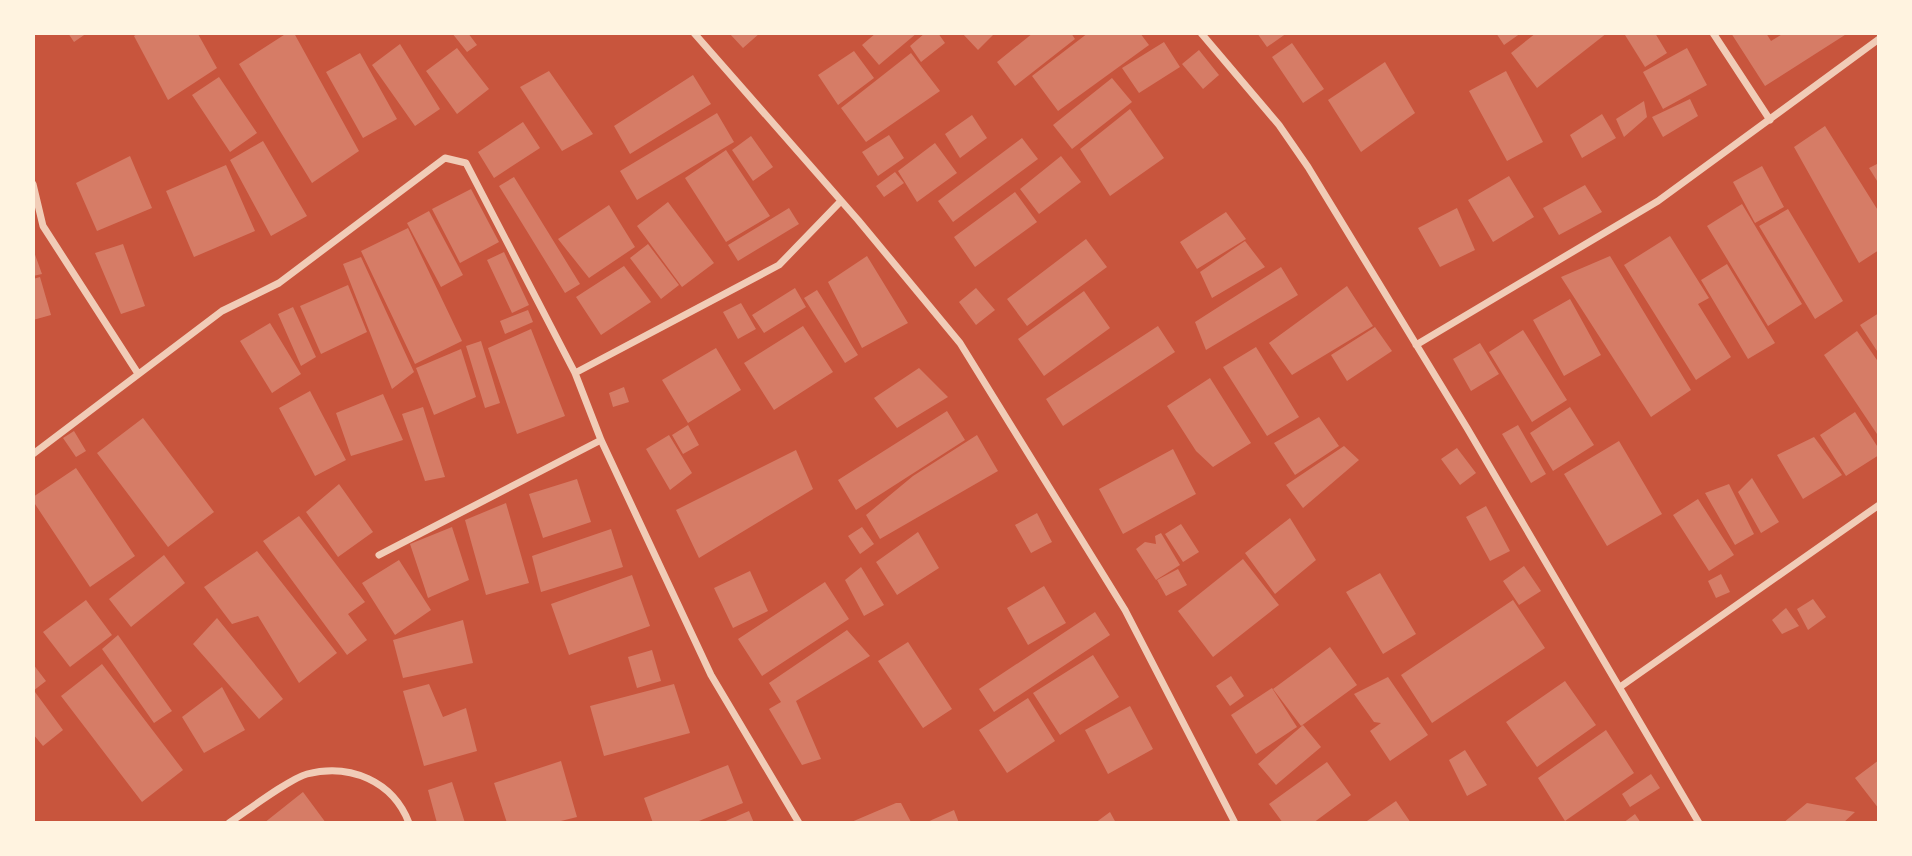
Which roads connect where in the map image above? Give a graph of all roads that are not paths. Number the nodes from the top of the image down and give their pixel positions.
1 (694, 33) edge
2 (1200, 33) edge
3 (1713, 33) edge
4 (1879, 39) edge
5 (1770, 120) junction
6 (33, 184) edge
7 (839, 203) junction
8 (1416, 345) junction
9 (137, 372) junction
10 (575, 373) junction
11 (601, 440) junction
12 (33, 454) edge
13 (1879, 505) edge
14 (379, 555) dead end
15 (1620, 687) junction
16 (229, 823) edge
17 (409, 823) edge
18 (799, 823) edge
19 (1235, 823) edge
20 (1699, 823) edge

1 - 7 street
2 - 8 street
3 - 5 street
4 - 5 street
5 - 8 street
6 - 9 street
7 - 10 street
7 - 19 street
8 - 15 street
9 - 10 street
9 - 12 street
10 - 11 street
11 - 14 street
11 - 18 street
13 - 15 street
15 - 20 street
16 - 17 street

